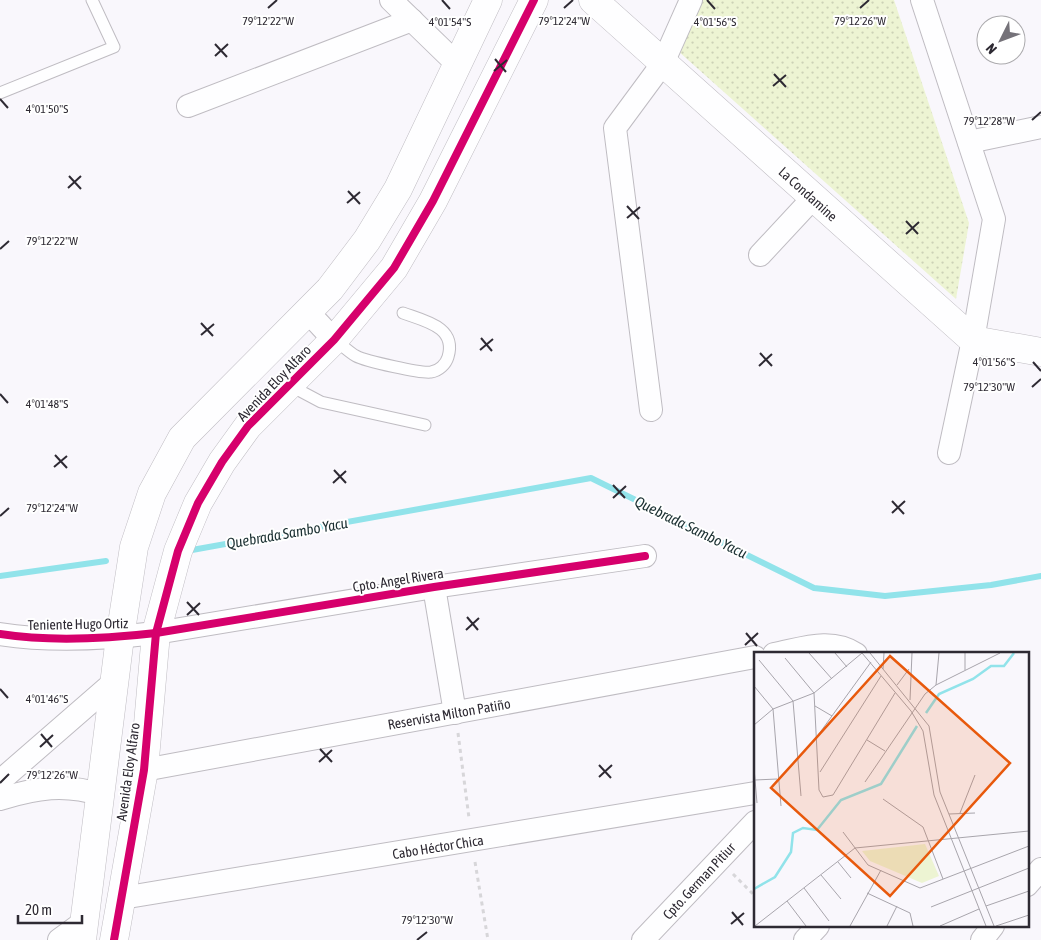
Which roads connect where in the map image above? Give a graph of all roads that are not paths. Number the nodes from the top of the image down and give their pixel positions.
1 (92, 0) edge
2 (391, 0) edge
3 (488, 0) edge
4 (534, 0) edge
5 (592, 0) edge
6 (691, 0) edge
7 (922, 0) edge
8 (412, 20) junction
9 (663, 63) junction
10 (457, 64) junction
11 (0, 92) edge
12 (188, 106) dead end
13 (1041, 127) edge
14 (969, 142) junction
15 (813, 198) junction
16 (760, 255) dead end
17 (308, 312) junction
18 (403, 313) dead end
19 (334, 340) junction
20 (973, 340) junction
21 (1041, 352) edge
22 (289, 385) junction
23 (651, 410) dead end
24 (425, 425) dead end
25 (949, 453) dead end
26 (645, 556) dead end
27 (434, 587) junction
28 (156, 633) junction
29 (0, 634) edge
30 (120, 637) junction
31 (784, 652) edge
32 (852, 652) edge
33 (754, 657) edge
34 (115, 681) junction
35 (455, 713) junction
36 (144, 770) junction
37 (0, 781) edge
38 (754, 793) edge
39 (101, 795) junction
40 (0, 799) edge
41 (754, 823) edge
42 (1041, 868) edge
43 (1028, 884) edge
44 (122, 898) junction
45 (816, 928) edge
46 (991, 928) edge
47 (83, 930) edge
48 (644, 939) edge
49 (60, 940) edge
50 (114, 940) edge
51 (623, 940) edge
52 (805, 940) edge
53 (982, 940) edge

1 - 11 lane
2 - 8 street
3 - 10 street, Avenida Eloy Alfaro
4 - 19 street, Avenida Eloy Alfaro
5 - 9 street, La Condamine
6 - 9 street
7 - 14 street
8 - 10 street
8 - 12 street
9 - 15 street, La Condamine
9 - 23 street
10 - 17 street, Avenida Eloy Alfaro
13 - 14 street
14 - 20 street
15 - 16 street
15 - 20 street, La Condamine
17 - 19 street
17 - 30 street, Avenida Eloy Alfaro
18 - 19 lane
19 - 22 street, Avenida Eloy Alfaro
20 - 21 street
20 - 25 street
22 - 24 lane
22 - 28 street, Avenida Eloy Alfaro
26 - 27 street, Cpto. Angel Rivera
27 - 28 street, Cpto. Angel Rivera
27 - 35 street
28 - 30 street, Teniente Hugo Ortiz
28 - 36 street, Avenida Eloy Alfaro
29 - 30 street, Teniente Hugo Ortiz
30 - 34 street, Avenida Eloy Alfaro
31 - 32 street
33 - 35 street, Reservista Milton Patiño
34 - 37 street
34 - 39 street, Avenida Eloy Alfaro
35 - 36 street, Reservista Milton Patiño
36 - 44 street, Avenida Eloy Alfaro
38 - 44 street, Cabo Héctor Chica
39 - 40 street
39 - 47 street, Avenida Eloy Alfaro
41 - 48 street, Cpto. German Pitiur
42 - 43 street
44 - 50 street, Avenida Eloy Alfaro
45 - 52 street
46 - 53 street
47 - 49 street
48 - 51 street

